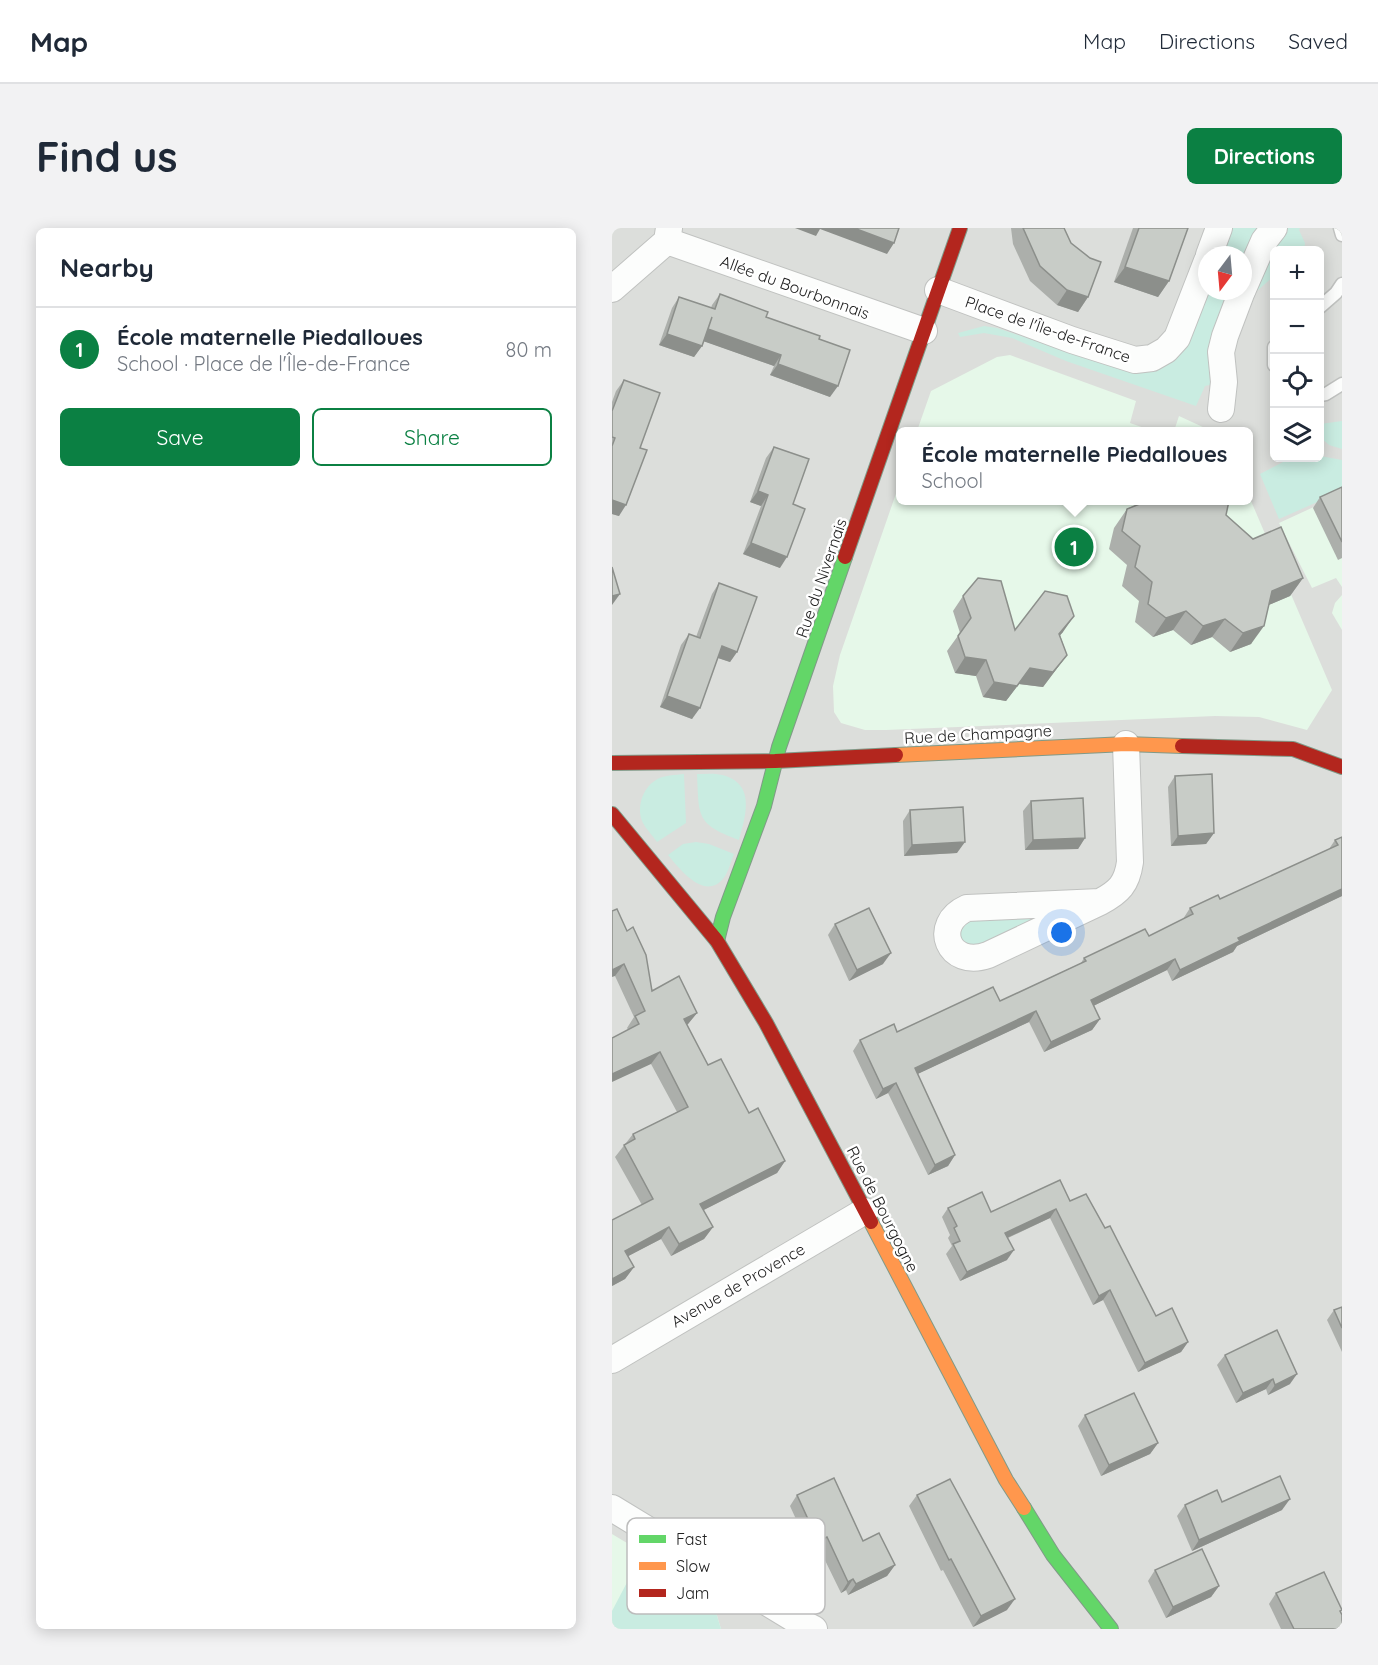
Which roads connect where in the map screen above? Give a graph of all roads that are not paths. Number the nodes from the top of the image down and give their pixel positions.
1 (960, 228) edge
2 (1219, 228) edge
3 (1274, 228) edge
4 (1340, 228) edge
5 (668, 235) edge
6 (1342, 235) edge
7 (1212, 246) edge
8 (1252, 269) edge
9 (1342, 284) edge
10 (1198, 285) edge
11 (612, 289) edge
12 (938, 290) junction
13 (1239, 300) edge
14 (1324, 304) edge
15 (924, 331) junction
16 (1342, 384) edge
17 (1324, 394) edge
18 (1221, 409) dead end
19 (1126, 744) junction
20 (775, 761) junction
21 (612, 763) edge
22 (1342, 767) edge
23 (612, 814) edge
24 (1100, 902) junction
25 (717, 941) junction
26 (866, 1211) junction
27 (612, 1360) edge
28 (612, 1508) edge
29 (628, 1518) edge
30 (786, 1614) edge
31 (814, 1629) edge
32 (1111, 1629) edge

1 - 12 street, Rue du Nivernais
2 - 7 street
3 - 8 street
4 - 6 lane
5 - 11 street, Allée du Bourbonnais
5 - 15 street, Allée du Bourbonnais
9 - 14 lane
10 - 12 street, Place de l'Île-de-France
12 - 15 street, Rue du Nivernais
13 - 18 street
15 - 20 street, Rue du Nivernais
16 - 17 lane
19 - 20 street, Rue de Champagne
19 - 22 street, Rue de Champagne
19 - 24 street
20 - 21 street, Rue de Champagne
20 - 25 street, Rue du Nivernais
23 - 25 street, Rue de Bourgogne
24 - 24 street
25 - 26 street, Rue de Bourgogne
26 - 27 street, Avenue de Provence
26 - 32 street, Rue de Bourgogne
28 - 29 street
30 - 31 street

